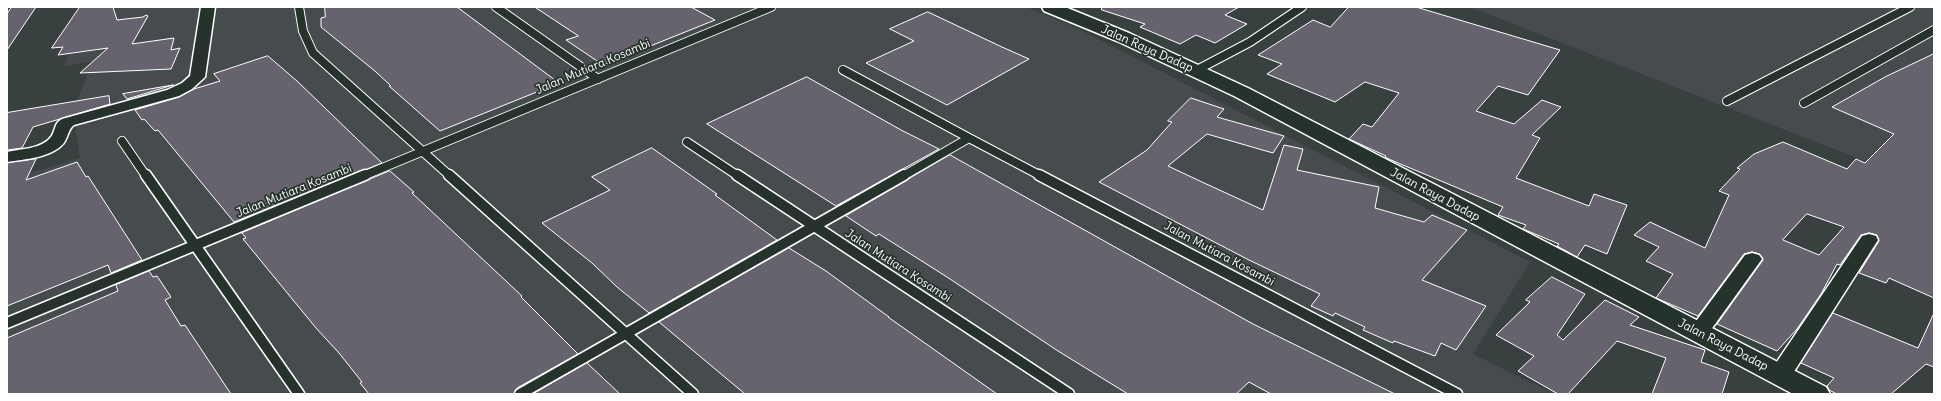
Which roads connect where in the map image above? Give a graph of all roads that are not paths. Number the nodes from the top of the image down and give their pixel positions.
1 (208, 7) edge
2 (299, 7) edge
3 (496, 7) edge
4 (771, 7) edge
5 (1050, 7) edge
6 (1302, 7) edge
7 (1910, 7) edge
8 (1934, 30) edge
9 (843, 70) dead end
10 (1195, 71) junction
11 (598, 80) junction
12 (1727, 101) dead end
13 (1804, 104) dead end
14 (969, 138) junction
15 (122, 140) dead end
16 (687, 142) dead end
17 (425, 151) junction
18 (7, 158) edge
19 (814, 225) junction
20 (1869, 240) dead end
21 (195, 246) junction
22 (1752, 259) dead end
23 (7, 323) edge
24 (1698, 332) junction
25 (625, 333) junction
26 (1780, 375) junction
27 (299, 394) edge
28 (520, 394) edge
29 (693, 394) edge
30 (1069, 394) edge
31 (1457, 394) edge
32 (1816, 394) edge

1 - 18 street
2 - 17 lane
3 - 11 lane
4 - 11 lane, Jalan Mutiara Kosambi
5 - 10 main road, Jalan Raya Dadap
6 - 10 lane
7 - 12 lane
8 - 13 lane
9 - 14 lane, Jalan Mutiara Kosambi
10 - 24 main road, Jalan Raya Dadap
11 - 17 lane, Jalan Mutiara Kosambi
14 - 19 lane
14 - 31 lane, Jalan Mutiara Kosambi
15 - 21 lane
16 - 19 lane, Jalan Mutiara Kosambi
17 - 21 lane, Jalan Mutiara Kosambi
17 - 25 lane
19 - 25 lane
19 - 30 lane, Jalan Mutiara Kosambi
20 - 26 street
21 - 23 lane, Jalan Mutiara Kosambi
21 - 27 lane
22 - 24 street
24 - 26 main road, Jalan Raya Dadap
25 - 28 lane
25 - 29 lane
26 - 32 main road, Jalan Raya Dadap

